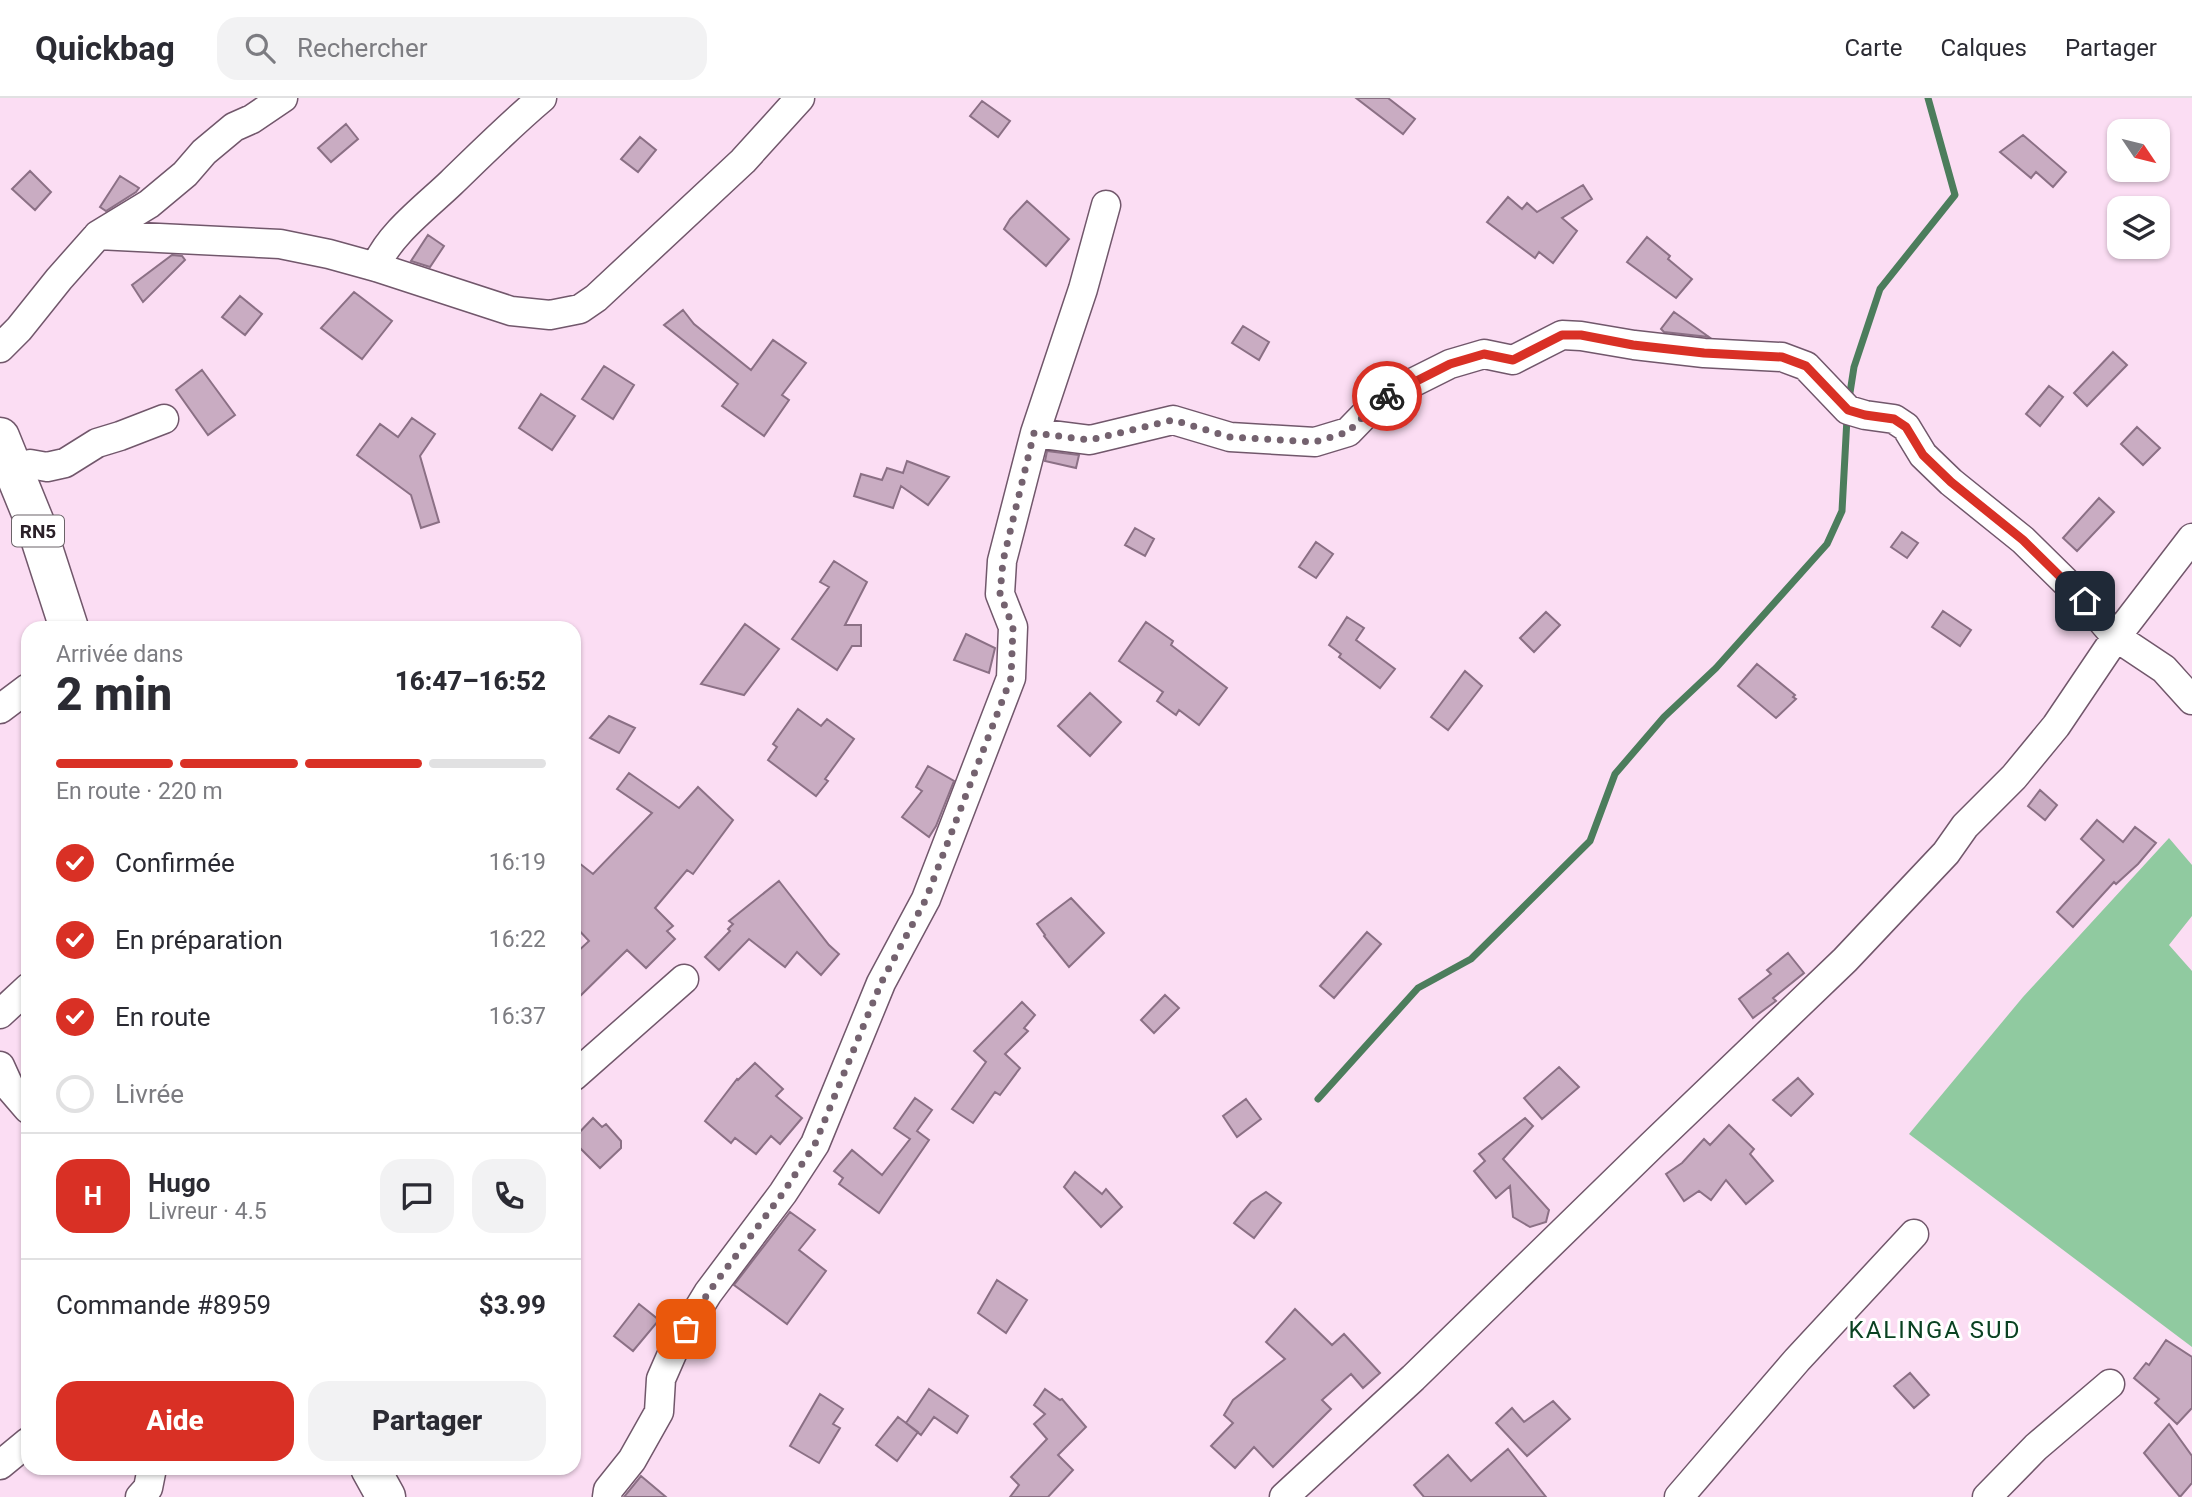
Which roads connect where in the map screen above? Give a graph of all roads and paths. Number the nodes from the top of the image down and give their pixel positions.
1 (283, 98) edge
2 (542, 98) edge
3 (800, 98) edge
4 (1106, 205) dead end
5 (98, 235) junction
6 (376, 267) junction
7 (0, 348) edge
8 (164, 419) dead end
9 (1034, 433) junction
10 (7, 453) edge
11 (2192, 538) edge
12 (67, 621) edge
13 (2116, 637) junction
14 (21, 693) edge
15 (2192, 701) edge
16 (0, 709) edge
17 (684, 979) dead end
18 (21, 994) edge
19 (0, 1014) edge
20 (0, 1066) edge
21 (581, 1070) edge
22 (21, 1101) edge
23 (1914, 1234) dead end
24 (2110, 1384) dead end
25 (21, 1448) edge
26 (0, 1465) edge
27 (151, 1475) edge
28 (374, 1475) edge
29 (140, 1497) edge
30 (386, 1497) edge
31 (607, 1497) edge
32 (1284, 1497) edge
33 (1679, 1497) edge
34 (1987, 1497) edge

1 - 5 street
2 - 6 street
3 - 6 street
4 - 9 street
5 - 6 street
5 - 7 street
8 - 10 street
9 - 13 street
9 - 31 street
10 - 12 highway, RN5
11 - 13 street
13 - 15 street
13 - 32 street
14 - 16 street
17 - 21 street
18 - 19 street
20 - 22 street
23 - 33 street
24 - 34 street
25 - 26 street
27 - 29 street
28 - 30 highway

